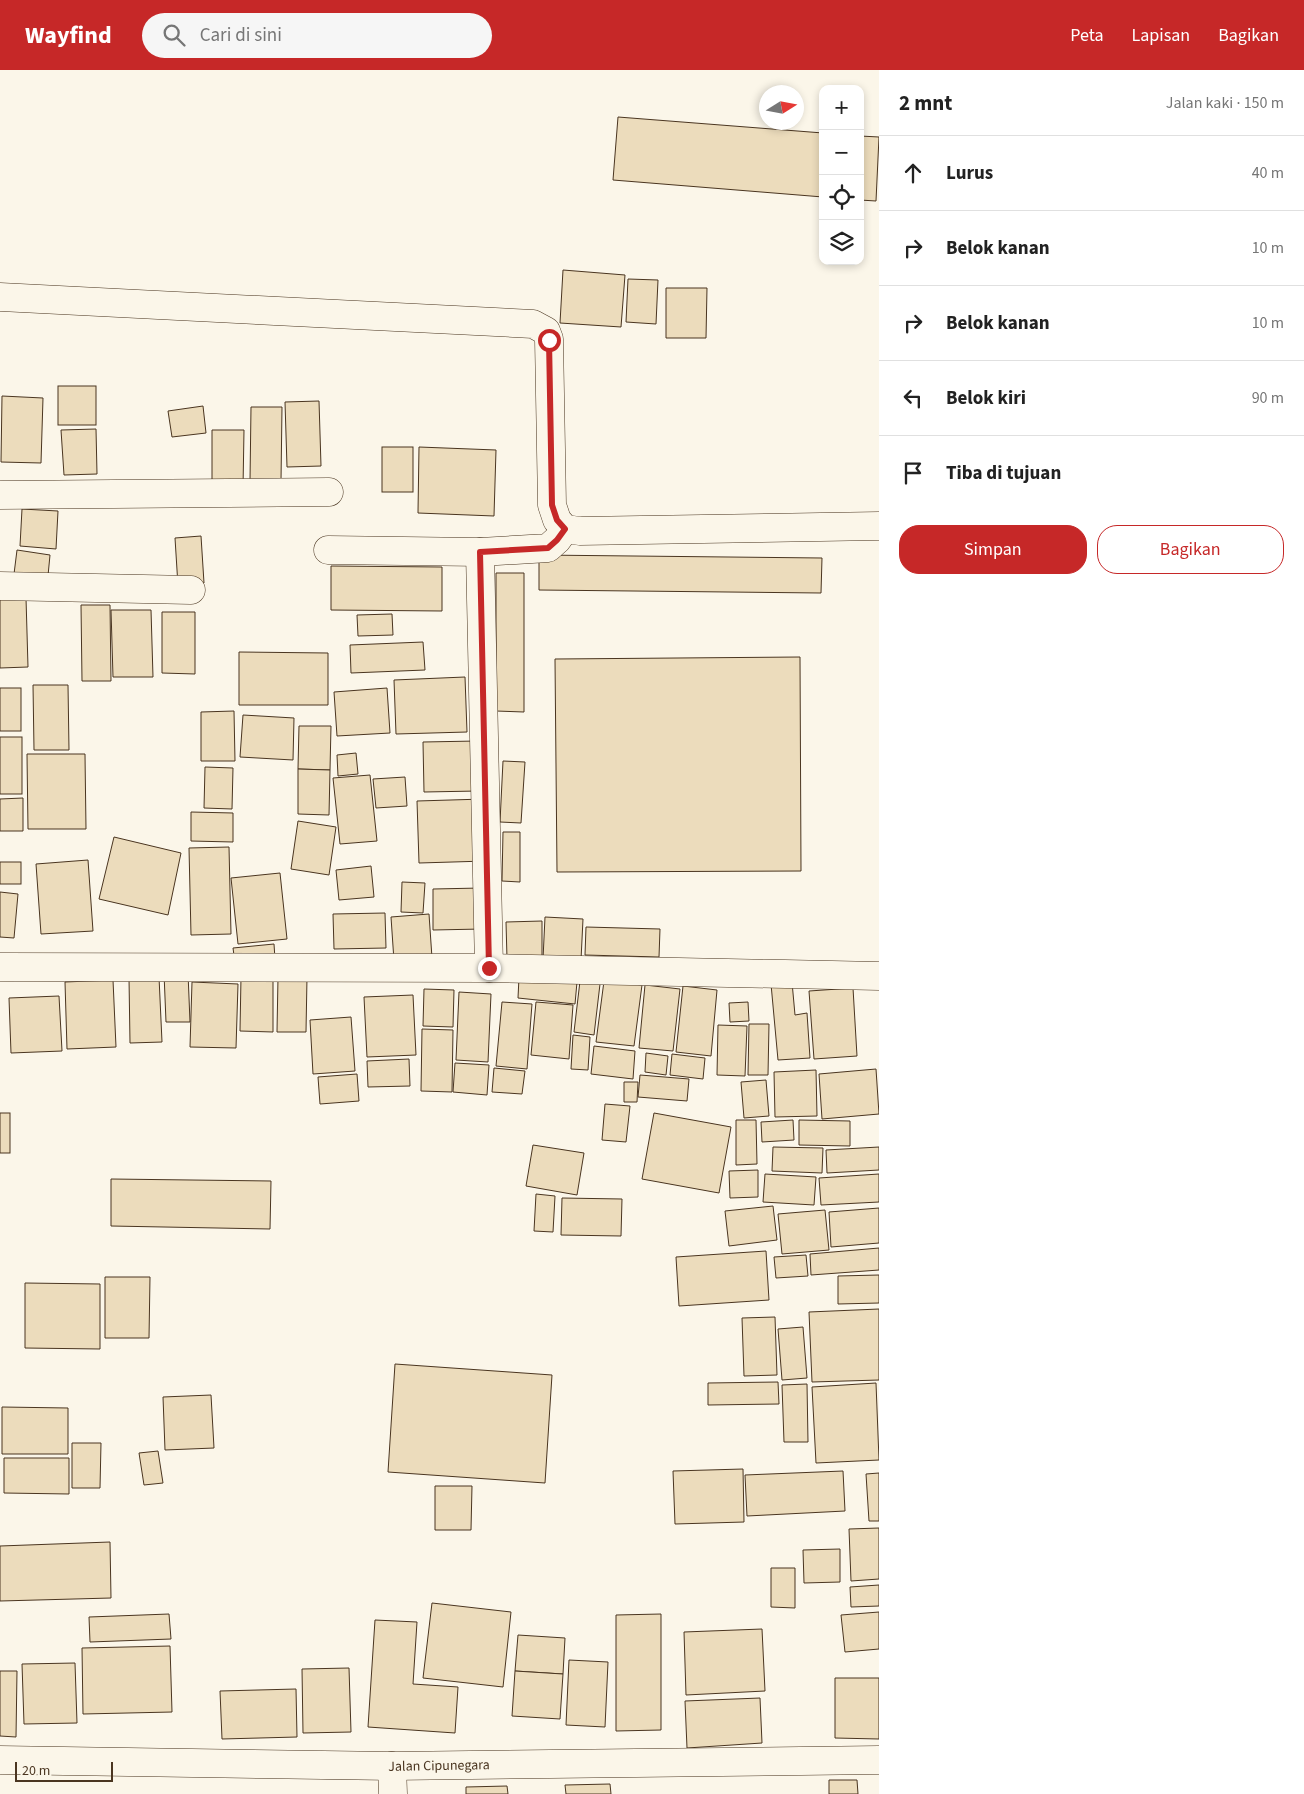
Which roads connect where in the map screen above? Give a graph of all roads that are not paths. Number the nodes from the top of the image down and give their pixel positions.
1 (0, 296) edge
2 (328, 492) dead end
3 (0, 495) edge
4 (879, 526) edge
5 (565, 529) junction
6 (328, 550) dead end
7 (480, 552) junction
8 (0, 586) edge
9 (192, 590) dead end
10 (0, 966) edge
11 (489, 968) junction
12 (879, 976) edge
13 (0, 1760) edge
14 (879, 1760) edge
15 (392, 1766) junction
16 (393, 1794) edge

1 - 5 street
2 - 3 street
4 - 5 street
5 - 7 street
6 - 7 street
7 - 11 street
8 - 9 street
10 - 11 street
11 - 12 street
13 - 15 street, Jalan Cipunegara
14 - 15 street, Jalan Cipunegara
15 - 16 street

